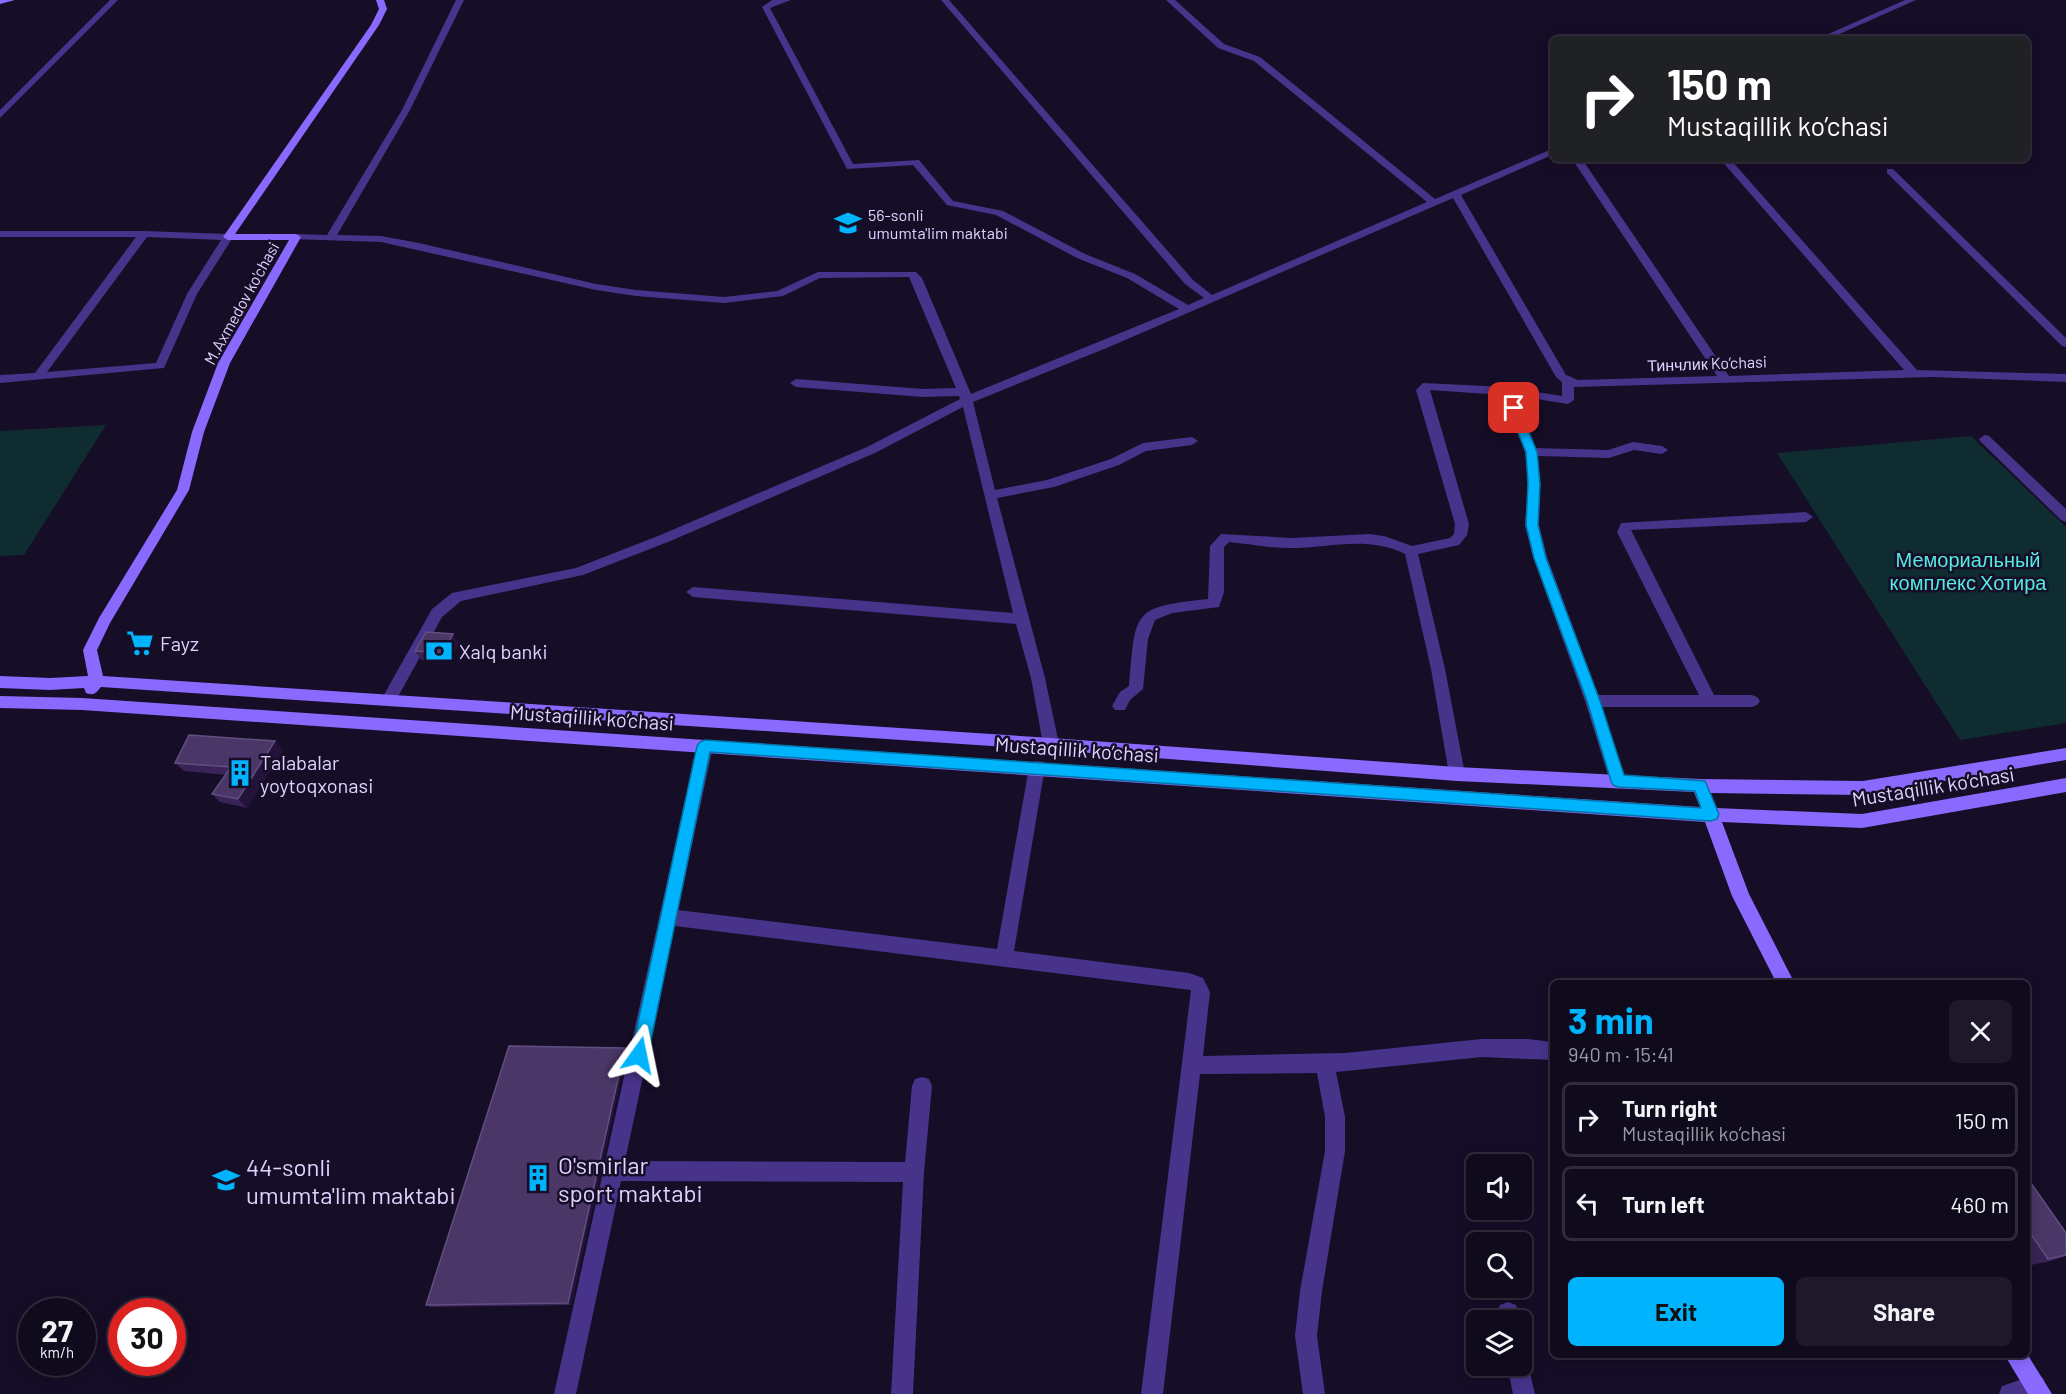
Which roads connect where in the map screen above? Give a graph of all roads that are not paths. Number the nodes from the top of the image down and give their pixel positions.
1 (11, 0) edge
2 (114, 0) edge
3 (380, 0) edge
4 (460, 0) edge
5 (787, 0) edge
6 (945, 0) edge
7 (1170, 0) edge
8 (1912, 0) edge
9 (0, 2) edge
10 (1828, 36) edge
11 (0, 115) edge
12 (1550, 153) edge
13 (1579, 162) edge
14 (1728, 162) edge
15 (1890, 171) dead end
16 (1455, 194) junction
17 (1434, 203) junction
18 (0, 234) edge
19 (144, 234) junction
20 (296, 237) junction
21 (331, 237) junction
22 (232, 238) junction
23 (1211, 299) junction
24 (1187, 309) junction
25 (2066, 344) edge
26 (1913, 373) junction
27 (38, 376) junction
28 (2066, 378) edge
29 (0, 379) edge
30 (1725, 379) junction
31 (1568, 382) junction
32 (796, 383) dead end
33 (966, 396) junction
34 (1514, 408) dead end
35 (1985, 439) dead end
36 (1192, 441) dead end
37 (1662, 450) dead end
38 (1532, 452) junction
39 (990, 495) junction
40 (1806, 517) dead end
41 (2066, 517) edge
42 (1411, 551) junction
43 (693, 592) dead end
44 (1022, 619) junction
45 (97, 681) junction
46 (0, 682) edge
47 (389, 700) junction
48 (1593, 701) junction
49 (1710, 701) junction
50 (1752, 701) dead end
51 (0, 702) edge
52 (82, 704) junction
53 (1120, 706) dead end
54 (1051, 744) junction
55 (705, 746) junction
56 (2066, 754) edge
57 (1037, 767) junction
58 (1457, 774) junction
59 (1618, 781) junction
60 (2066, 785) edge
61 (1700, 786) junction
62 (1711, 814) junction
63 (669, 916) junction
64 (1004, 957) junction
65 (1784, 980) edge
66 (1550, 1051) edge
67 (1325, 1064) junction
68 (1193, 1065) junction
69 (922, 1086) dead end
70 (614, 1171) junction
71 (914, 1172) junction
72 (2018, 1358) edge
73 (1520, 1376) edge
74 (2038, 1390) edge
75 (565, 1394) edge
76 (902, 1394) edge
77 (1152, 1394) edge
78 (1314, 1394) edge
79 (1524, 1394) edge
80 (2010, 1394) edge

1 - 9 main road
2 - 11 street
3 - 22 main road
4 - 21 street
5 - 24 street
6 - 23 street
7 - 17 street
8 - 10 street
12 - 16 street
13 - 30 street
14 - 26 street
15 - 25 street
16 - 17 street
16 - 31 street
17 - 23 street
18 - 19 street
19 - 22 street
19 - 27 street
20 - 21 street
20 - 22 main road, M.Axmedov ko'chasi
20 - 45 main road, M.Axmedov ko'chasi
21 - 33 street
22 - 27 street
23 - 24 street
24 - 33 street
26 - 28 street, Тинчлик Ko’chasi
26 - 30 street, Тинчлик Ko’chasi
27 - 29 street
30 - 31 street, Тинчлик Ko’chasi
31 - 42 street
32 - 33 street
33 - 39 street
33 - 47 street
34 - 38 street
35 - 41 street
36 - 39 street
37 - 38 street
38 - 48 street
39 - 44 street
40 - 49 street
42 - 53 street
42 - 58 street
43 - 44 street
44 - 54 street
45 - 46 main road, Mustaqillik ko’chasi
45 - 47 main road, Mustaqillik ko’chasi
45 - 52 main road
47 - 54 main road, Mustaqillik ko’chasi
48 - 49 street
48 - 59 street
49 - 50 street
51 - 52 main road, Mustaqillik ko’chasi
52 - 55 main road, Mustaqillik ko’chasi
54 - 58 main road, Mustaqillik ko’chasi
55 - 57 main road, Mustaqillik ko’chasi
55 - 63 street
56 - 61 main road, Mustaqillik ko’chasi
57 - 62 main road, Mustaqillik ko’chasi
57 - 64 street
58 - 59 main road, Mustaqillik ko’chasi
59 - 61 main road, Mustaqillik ko’chasi
60 - 62 main road, Mustaqillik ko’chasi
61 - 62 main road
62 - 65 main road
63 - 64 street
63 - 70 street
64 - 68 street
66 - 67 street
67 - 68 street
67 - 78 street
68 - 77 street
69 - 71 street
70 - 71 street
70 - 75 street
71 - 76 street
72 - 74 main road
73 - 79 street
74 - 80 street

